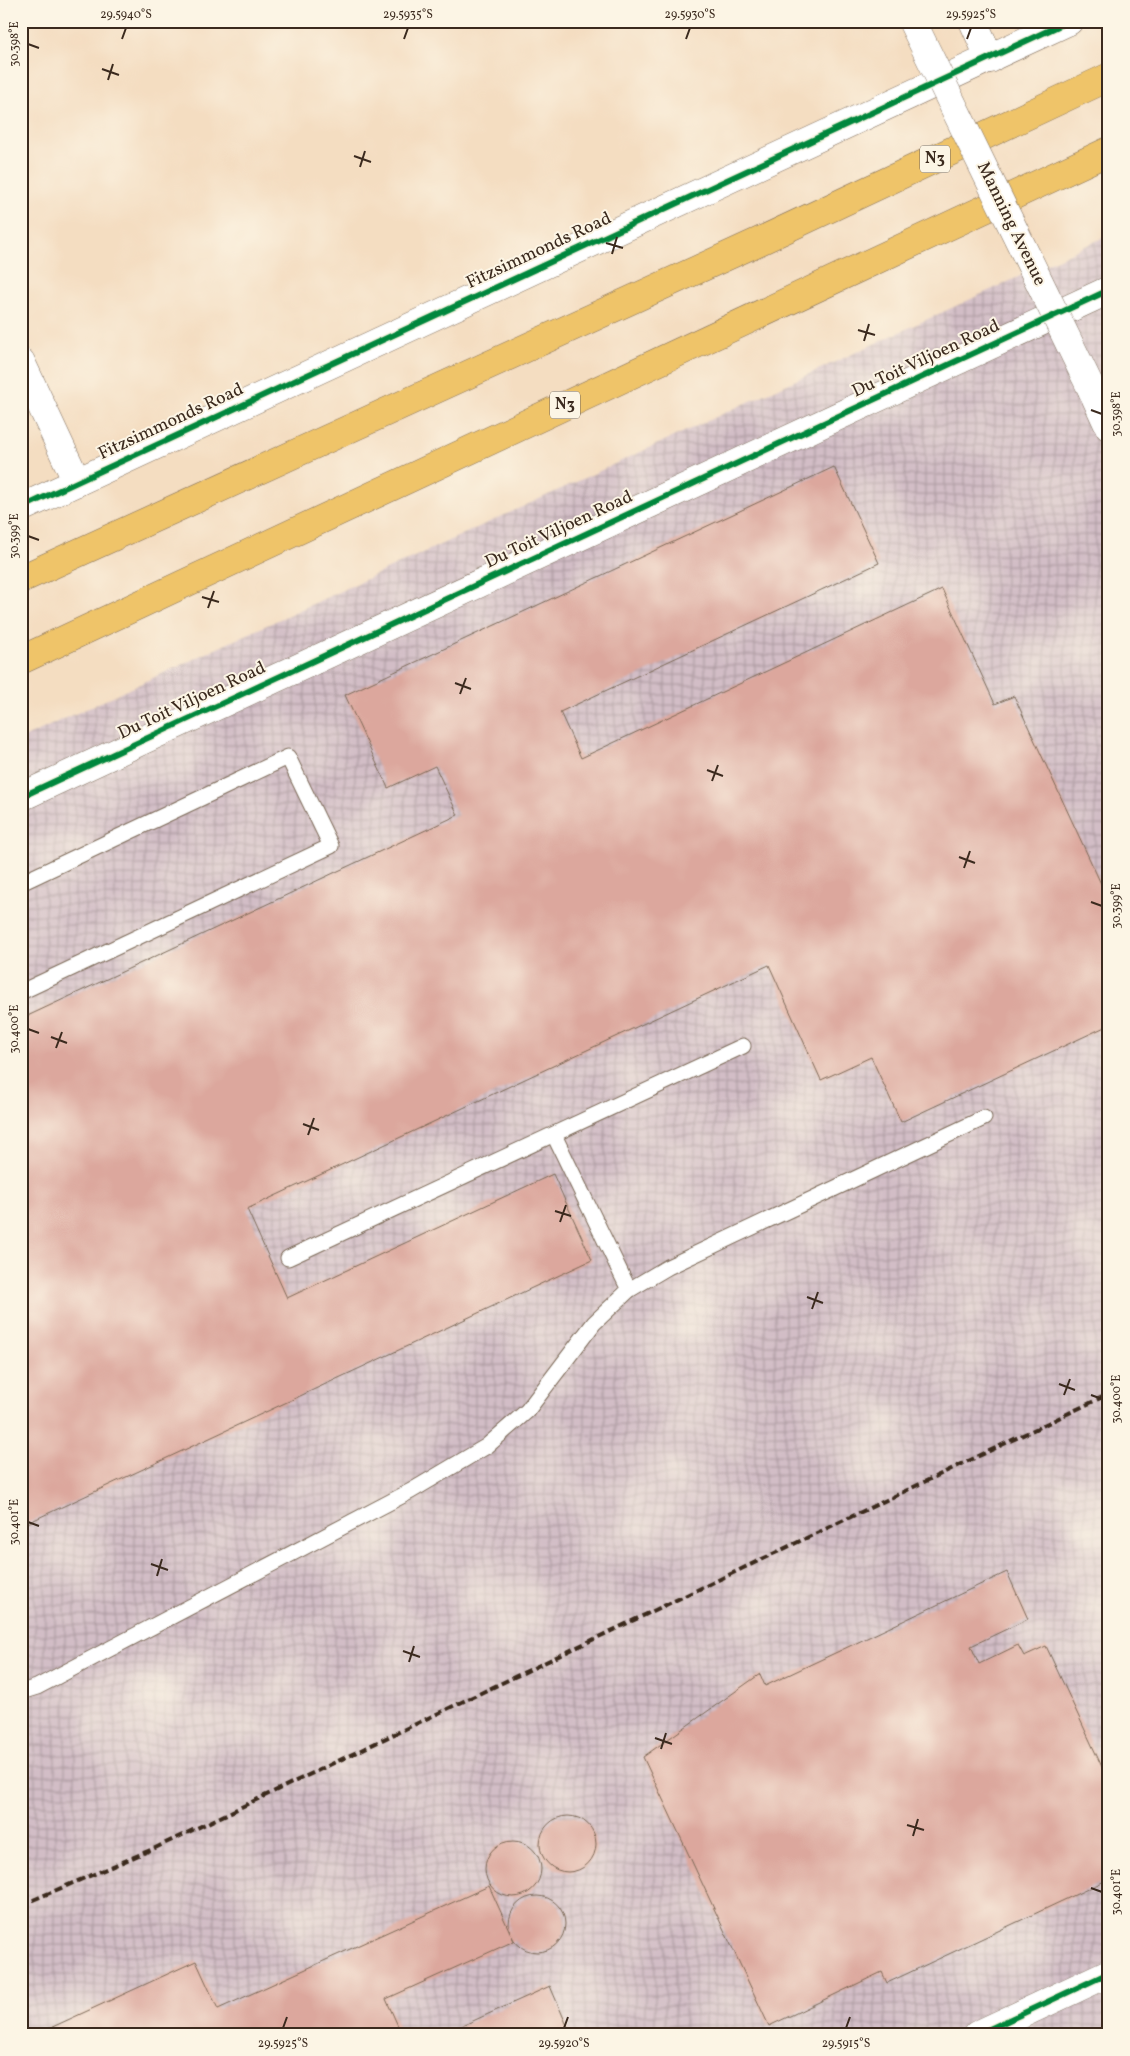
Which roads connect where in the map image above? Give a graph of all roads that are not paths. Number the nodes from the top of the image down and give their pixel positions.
1 (912, 21) edge
2 (972, 21) edge
3 (1069, 21) edge
4 (990, 59) junction
5 (1109, 76) edge
6 (1109, 151) edge
7 (1109, 290) edge
8 (21, 362) edge
9 (1109, 427) edge
10 (77, 482) junction
11 (21, 508) edge
12 (21, 579) edge
13 (21, 660) edge
14 (21, 796) edge
15 (21, 883) edge
16 (21, 992) edge
17 (743, 1046) dead end
18 (984, 1118) dead end
19 (554, 1135) junction
20 (288, 1258) dead end
21 (629, 1290) junction
22 (21, 1692) edge
23 (1109, 1974) edge
24 (977, 2035) edge

1 - 9 street, Manning Avenue, bridge
2 - 4 street
3 - 4 street, Fitzsimmonds Road
4 - 10 street, Fitzsimmonds Road
5 - 12 highway, N3
6 - 13 highway, N3
7 - 14 street, Du Toit Viljoen Road
8 - 10 street
10 - 11 street, Fitzsimmonds Road
15 - 16 lane
17 - 19 lane
18 - 21 lane
19 - 20 lane
19 - 21 lane
21 - 22 lane
23 - 24 street

